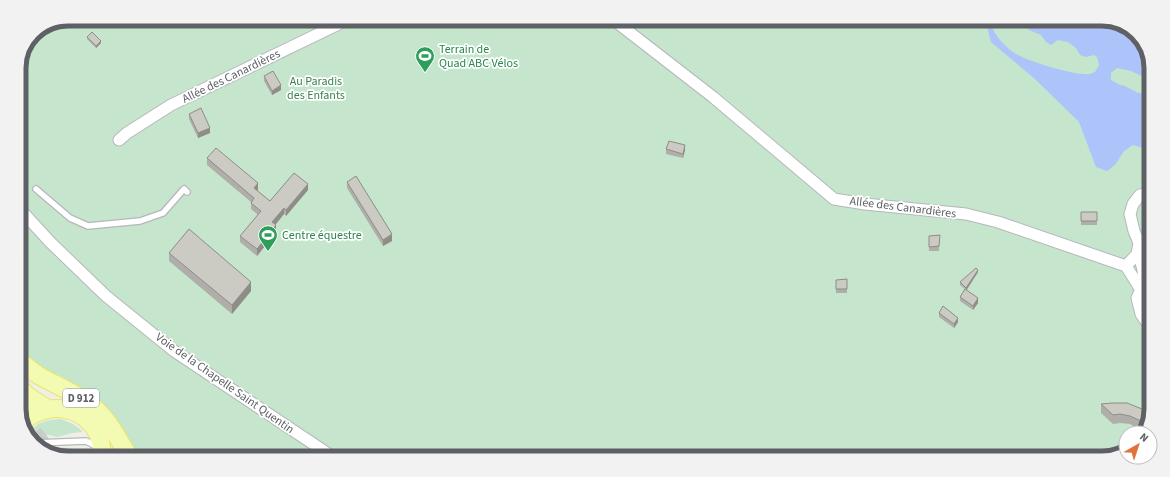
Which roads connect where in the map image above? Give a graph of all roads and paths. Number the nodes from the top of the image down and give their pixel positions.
1 (335, 26) edge
2 (621, 26) edge
3 (119, 140) dead end
4 (36, 189) dead end
5 (187, 192) dead end
6 (1144, 194) edge
7 (26, 216) edge
8 (1137, 254) junction
9 (1126, 266) junction
10 (1141, 290) junction
11 (1144, 294) edge
12 (1144, 317) edge
13 (26, 366) edge
14 (26, 394) edge
15 (48, 409) junction
16 (27, 418) edge
17 (43, 443) edge
18 (101, 451) edge
19 (103, 451) edge
20 (126, 451) edge
21 (324, 451) edge

1 - 3 street, Allée des Canardières
2 - 9 street, Allée des Canardières
4 - 5 lane
6 - 8 street
7 - 21 street, Voie de la Chapelle Saint Quentin
8 - 9 street
8 - 10 street
9 - 10 street
10 - 11 street
10 - 12 street
13 - 20 main road, D 912
14 - 15 main road
15 - 16 main road
15 - 19 main road
17 - 18 lane

